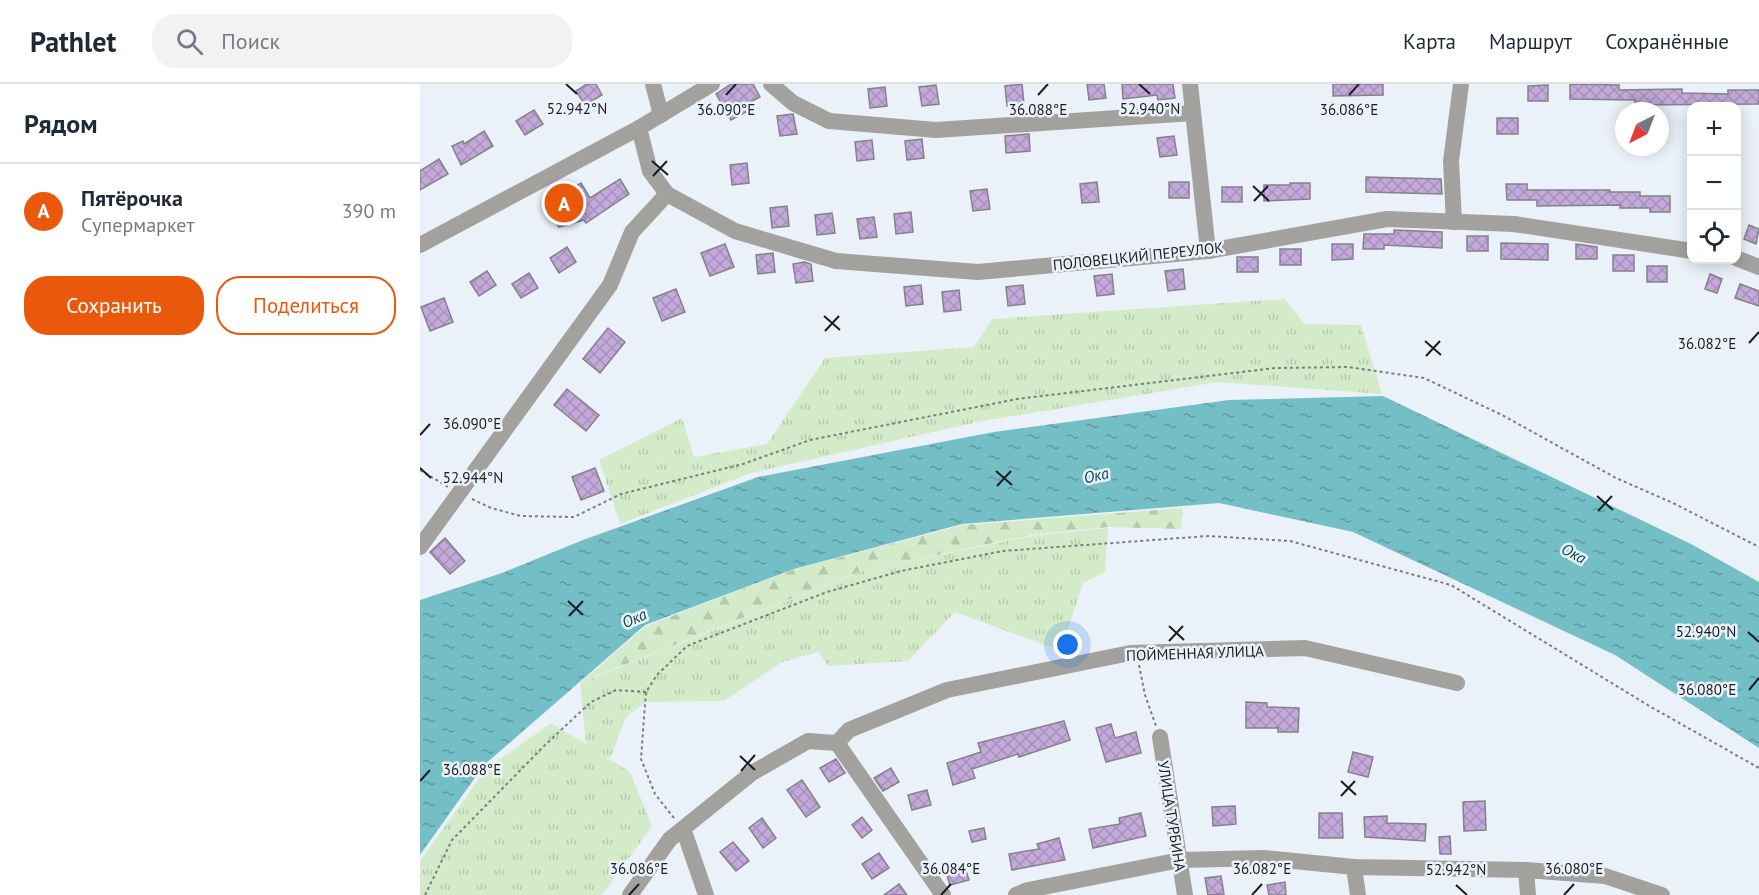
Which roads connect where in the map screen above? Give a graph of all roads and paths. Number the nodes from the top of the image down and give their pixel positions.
1 (653, 84) edge
2 (712, 84) edge
3 (771, 84) edge
4 (1190, 84) edge
5 (1461, 84) edge
6 (1193, 113) junction
7 (662, 115) junction
8 (639, 128) junction
9 (667, 194) junction
10 (1454, 222) junction
11 (420, 245) edge
12 (1687, 250) edge
13 (1208, 251) junction
14 (1741, 260) edge
15 (1759, 267) edge
16 (420, 470) edge
17 (459, 493) junction
18 (420, 547) edge
19 (1759, 547) edge
20 (1137, 653) junction
21 (1457, 683) dead end
22 (646, 692) junction
23 (1160, 737) joint
24 (837, 743) junction
25 (1759, 768) edge
26 (684, 831) junction
27 (1180, 860) junction
28 (1354, 867) junction
29 (1526, 870) junction
30 (425, 895) edge
31 (630, 895) edge
32 (706, 895) edge
33 (943, 895) edge
34 (1016, 895) edge
35 (1185, 895) edge
36 (1358, 895) edge
37 (1528, 895) edge
38 (1662, 895) edge

1 - 7 street
2 - 7 street
3 - 6 street
4 - 6 street
5 - 10 street
6 - 13 street
7 - 8 street
8 - 9 street, ПОЛОВЕЦКИЙ ПЕРЕУЛОК
8 - 11 street
9 - 13 street, ПОЛОВЕЦКИЙ ПЕРЕУЛОК
9 - 17 street
10 - 12 street, ПОЛОВЕЦКИЙ ПЕРЕУЛОК
10 - 13 street, ПОЛОВЕЦКИЙ ПЕРЕУЛОК
14 - 15 street
16 - 17 path
17 - 18 street
17 - 19 path
20 - 21 street, ПОЙМЕННАЯ УЛИЦА
20 - 23 path
20 - 24 street, ПОЙМЕННАЯ УЛИЦА
22 - 25 path
22 - 26 path
22 - 30 path
23 - 27 street, УЛИЦА ТУРБИНА
24 - 26 street
24 - 33 street
26 - 31 street
26 - 32 street
27 - 28 street
27 - 34 street
27 - 35 street, УЛИЦА ТУРБИНА
28 - 29 street
28 - 36 street
29 - 37 street
29 - 38 street

